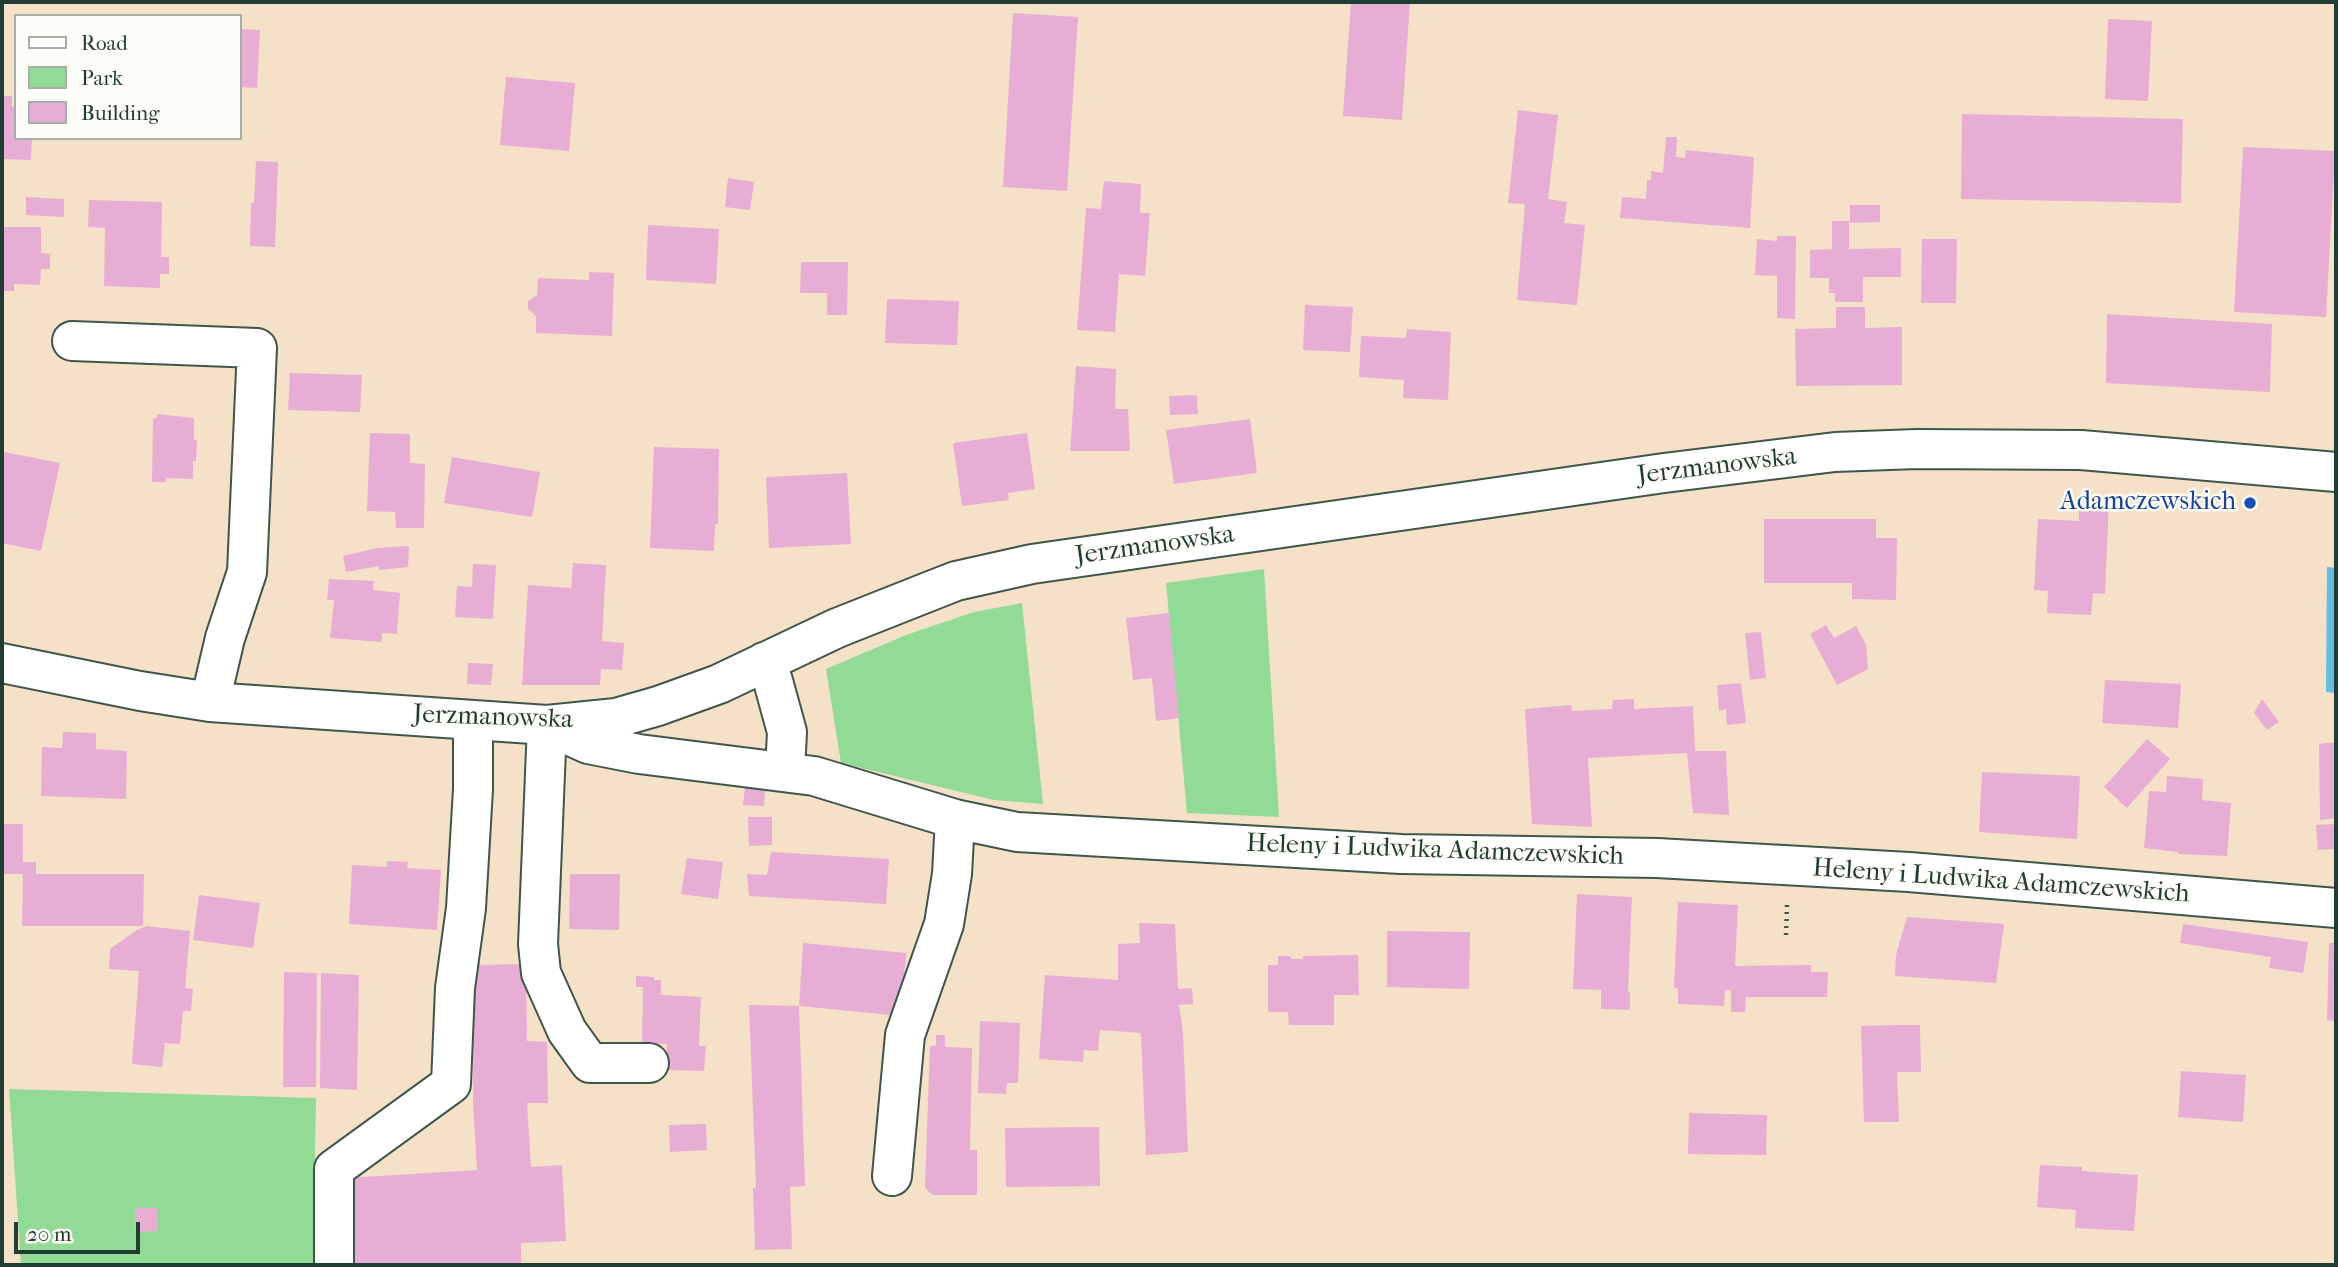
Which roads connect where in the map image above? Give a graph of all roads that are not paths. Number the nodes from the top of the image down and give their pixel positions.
1 (72, 341) dead end
2 (2336, 472) edge
3 (764, 662) junction
4 (2, 663) edge
5 (210, 702) junction
6 (473, 720) junction
7 (547, 725) junction
8 (800, 774) junction
9 (955, 819) junction
10 (2336, 908) edge
11 (649, 1063) dead end
12 (892, 1177) dead end
13 (334, 1265) edge

1 - 5 street
2 - 3 street, Jerzmanowska
3 - 7 street, Jerzmanowska
3 - 8 street
4 - 5 street, Jerzmanowska
5 - 6 street, Jerzmanowska
6 - 7 street, Jerzmanowska
6 - 13 street
7 - 8 street, Heleny i Ludwika Adamczewskich
7 - 11 street
8 - 9 street, Heleny i Ludwika Adamczewskich
9 - 10 street, Heleny i Ludwika Adamczewskich
9 - 12 street

